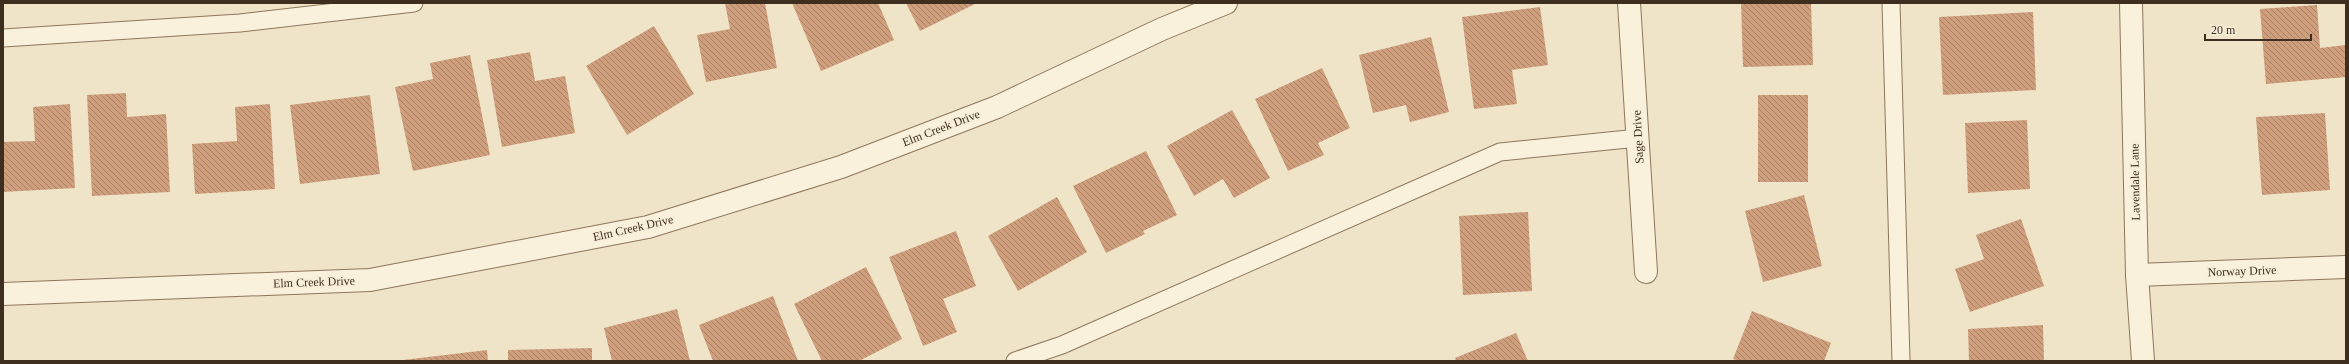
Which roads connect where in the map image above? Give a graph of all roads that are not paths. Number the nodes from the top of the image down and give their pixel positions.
1 (414, 3) edge
2 (1226, 3) edge
3 (1629, 3) edge
4 (1891, 3) edge
5 (2131, 3) edge
6 (3, 38) edge
7 (1638, 138) junction
8 (2346, 266) edge
9 (1646, 272) dead end
10 (2138, 275) junction
11 (3, 294) edge
12 (1015, 361) edge
13 (1901, 361) edge
14 (2143, 361) edge

1 - 6 lane
2 - 11 street, Elm Creek Drive
3 - 7 street, Sage Drive
4 - 13 lane
5 - 10 street, Lavendale Lane
7 - 9 street, Sage Drive
7 - 12 lane
8 - 10 street, Norway Drive
10 - 14 street, Lavendale Lane

